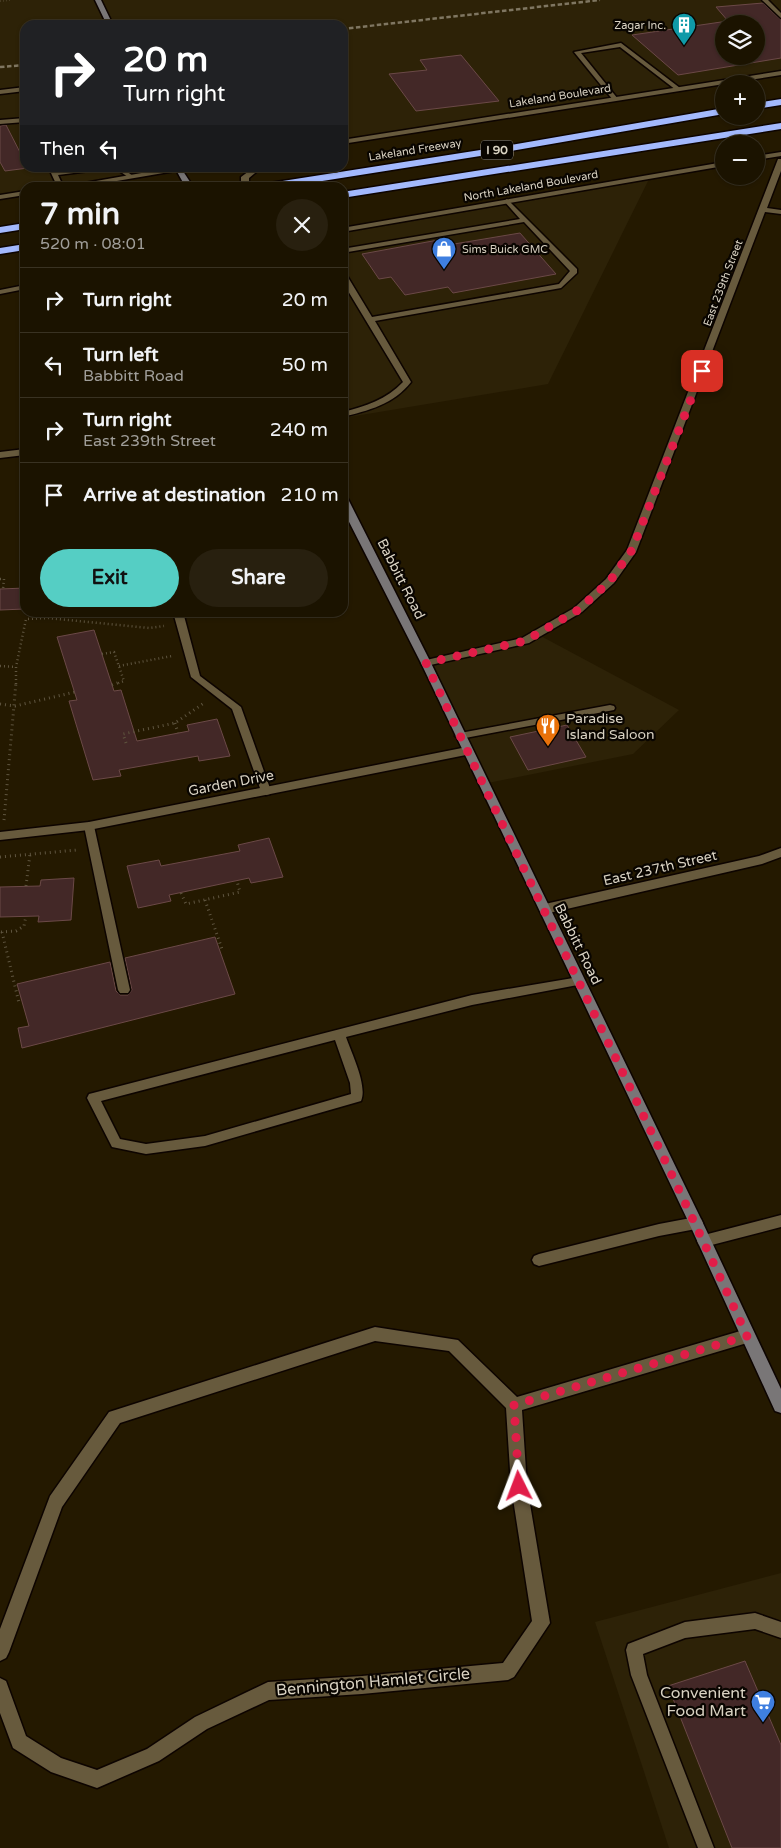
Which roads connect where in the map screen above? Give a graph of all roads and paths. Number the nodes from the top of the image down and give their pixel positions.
1 (10, 0) edge
2 (98, 0) edge
3 (765, 0) edge
4 (0, 1) edge
5 (781, 16) edge
6 (108, 20) edge
7 (781, 73) edge
8 (678, 89) junction
9 (20, 90) edge
10 (0, 92) edge
11 (615, 99) junction
12 (781, 102) edge
13 (765, 105) edge
14 (715, 113) edge
15 (20, 120) edge
16 (0, 122) edge
17 (781, 126) edge
18 (348, 141) edge
19 (781, 154) edge
20 (765, 157) edge
21 (781, 160) edge
22 (715, 166) edge
23 (63, 172) edge
24 (124, 172) edge
25 (154, 172) edge
26 (252, 172) edge
27 (54, 173) joint
28 (130, 176) junction
29 (58, 182) edge
30 (92, 182) edge
31 (245, 182) edge
32 (294, 182) edge
33 (20, 194) edge
34 (348, 194) edge
35 (0, 197) edge
36 (508, 201) junction
37 (764, 210) junction
38 (781, 212) edge
39 (526, 220) junction
40 (20, 227) edge
41 (348, 228) edge
42 (0, 230) edge
43 (20, 248) edge
44 (348, 250) edge
45 (0, 251) edge
46 (348, 284) edge
47 (20, 288) edge
48 (0, 292) edge
49 (370, 320) junction
50 (348, 414) edge
51 (20, 453) edge
52 (0, 455) edge
53 (348, 509) edge
54 (0, 579) edge
55 (3, 589) dead end
56 (179, 617) edge
57 (48, 618) joint
58 (170, 625) dead end
59 (102, 654) dead end
60 (180, 654) dead end
61 (426, 663) junction
62 (0, 666) edge
63 (119, 666) junction
64 (16, 667) junction
65 (112, 685) dead end
66 (75, 692) dead end
67 (204, 703) dead end
68 (0, 704) edge
69 (15, 706) junction
70 (610, 708) dead end
71 (175, 723) junction
72 (178, 733) dead end
73 (460, 736) junction
74 (126, 743) dead end
75 (467, 751) junction
76 (266, 791) junction
77 (4, 822) dead end
78 (89, 826) junction
79 (0, 836) edge
80 (82, 849) dead end
81 (781, 852) edge
82 (30, 854) junction
83 (0, 857) edge
84 (237, 881) dead end
85 (26, 886) dead end
86 (181, 893) dead end
87 (205, 900) junction
88 (545, 909) junction
89 (26, 916) dead end
90 (1, 932) edge
91 (223, 952) dead end
92 (579, 981) junction
93 (124, 990) dead end
94 (19, 1002) dead end
95 (339, 1034) junction
96 (781, 1221) edge
97 (696, 1223) junction
98 (704, 1242) junction
99 (539, 1260) dead end
100 (747, 1336) junction
101 (514, 1405) junction
102 (781, 1406) edge
103 (781, 1630) edge
104 (0, 1652) edge
105 (0, 1687) edge
106 (706, 1848) edge

1 - 4 path
2 - 6 main road
3 - 5 lane
7 - 8 street, Lakeland Boulevard
8 - 11 street, Lakeland Boulevard
8 - 11 lane
9 - 10 lane
11 - 18 street, Lakeland Boulevard
12 - 13 highway
14 - 32 highway, Lakeland Freeway / I 90
15 - 16 lane
17 - 34 highway, I 90
19 - 20 street
21 - 37 street, East 239th Street
22 - 36 street, North Lakeland Boulevard
23 - 27 lane
24 - 28 lane
25 - 28 street
26 - 31 street
27 - 29 lane
28 - 30 street
33 - 35 street
36 - 39 lane
36 - 41 street, North Lakeland Boulevard
37 - 38 street
37 - 61 street, East 239th Street
39 - 44 lane
39 - 49 lane
40 - 42 highway
43 - 45 highway
46 - 49 lane
47 - 48 street
49 - 50 lane
51 - 52 street
53 - 61 main road, Babbitt Road
54 - 55 path
56 - 76 lane
57 - 58 path
57 - 64 path
59 - 63 path
60 - 63 path
61 - 73 main road, Babbitt Road
62 - 64 path
63 - 65 path
64 - 69 path
66 - 69 path
67 - 71 path
68 - 69 path
69 - 77 path
70 - 73 lane
71 - 72 path
71 - 74 path
73 - 75 main road, Babbitt Road
75 - 76 street, Garden Drive
75 - 88 main road, Babbitt Road
76 - 78 street, Garden Drive
78 - 79 street, Garden Drive
78 - 93 lane
80 - 82 path
81 - 88 street, East 237th Street
82 - 83 path
82 - 85 path
84 - 87 path
86 - 87 path
87 - 91 path
88 - 92 main road, Babbitt Road
89 - 90 path
90 - 94 path
92 - 95 lane
92 - 97 main road, Babbitt Road
95 - 95 lane
96 - 98 street
97 - 98 main road, Babbitt Road
97 - 99 lane
98 - 100 main road, Babbitt Road
100 - 101 street
100 - 102 main road, Babbitt Road
101 - 104 street
101 - 105 street, Bennington Hamlet Circle
103 - 106 lane

